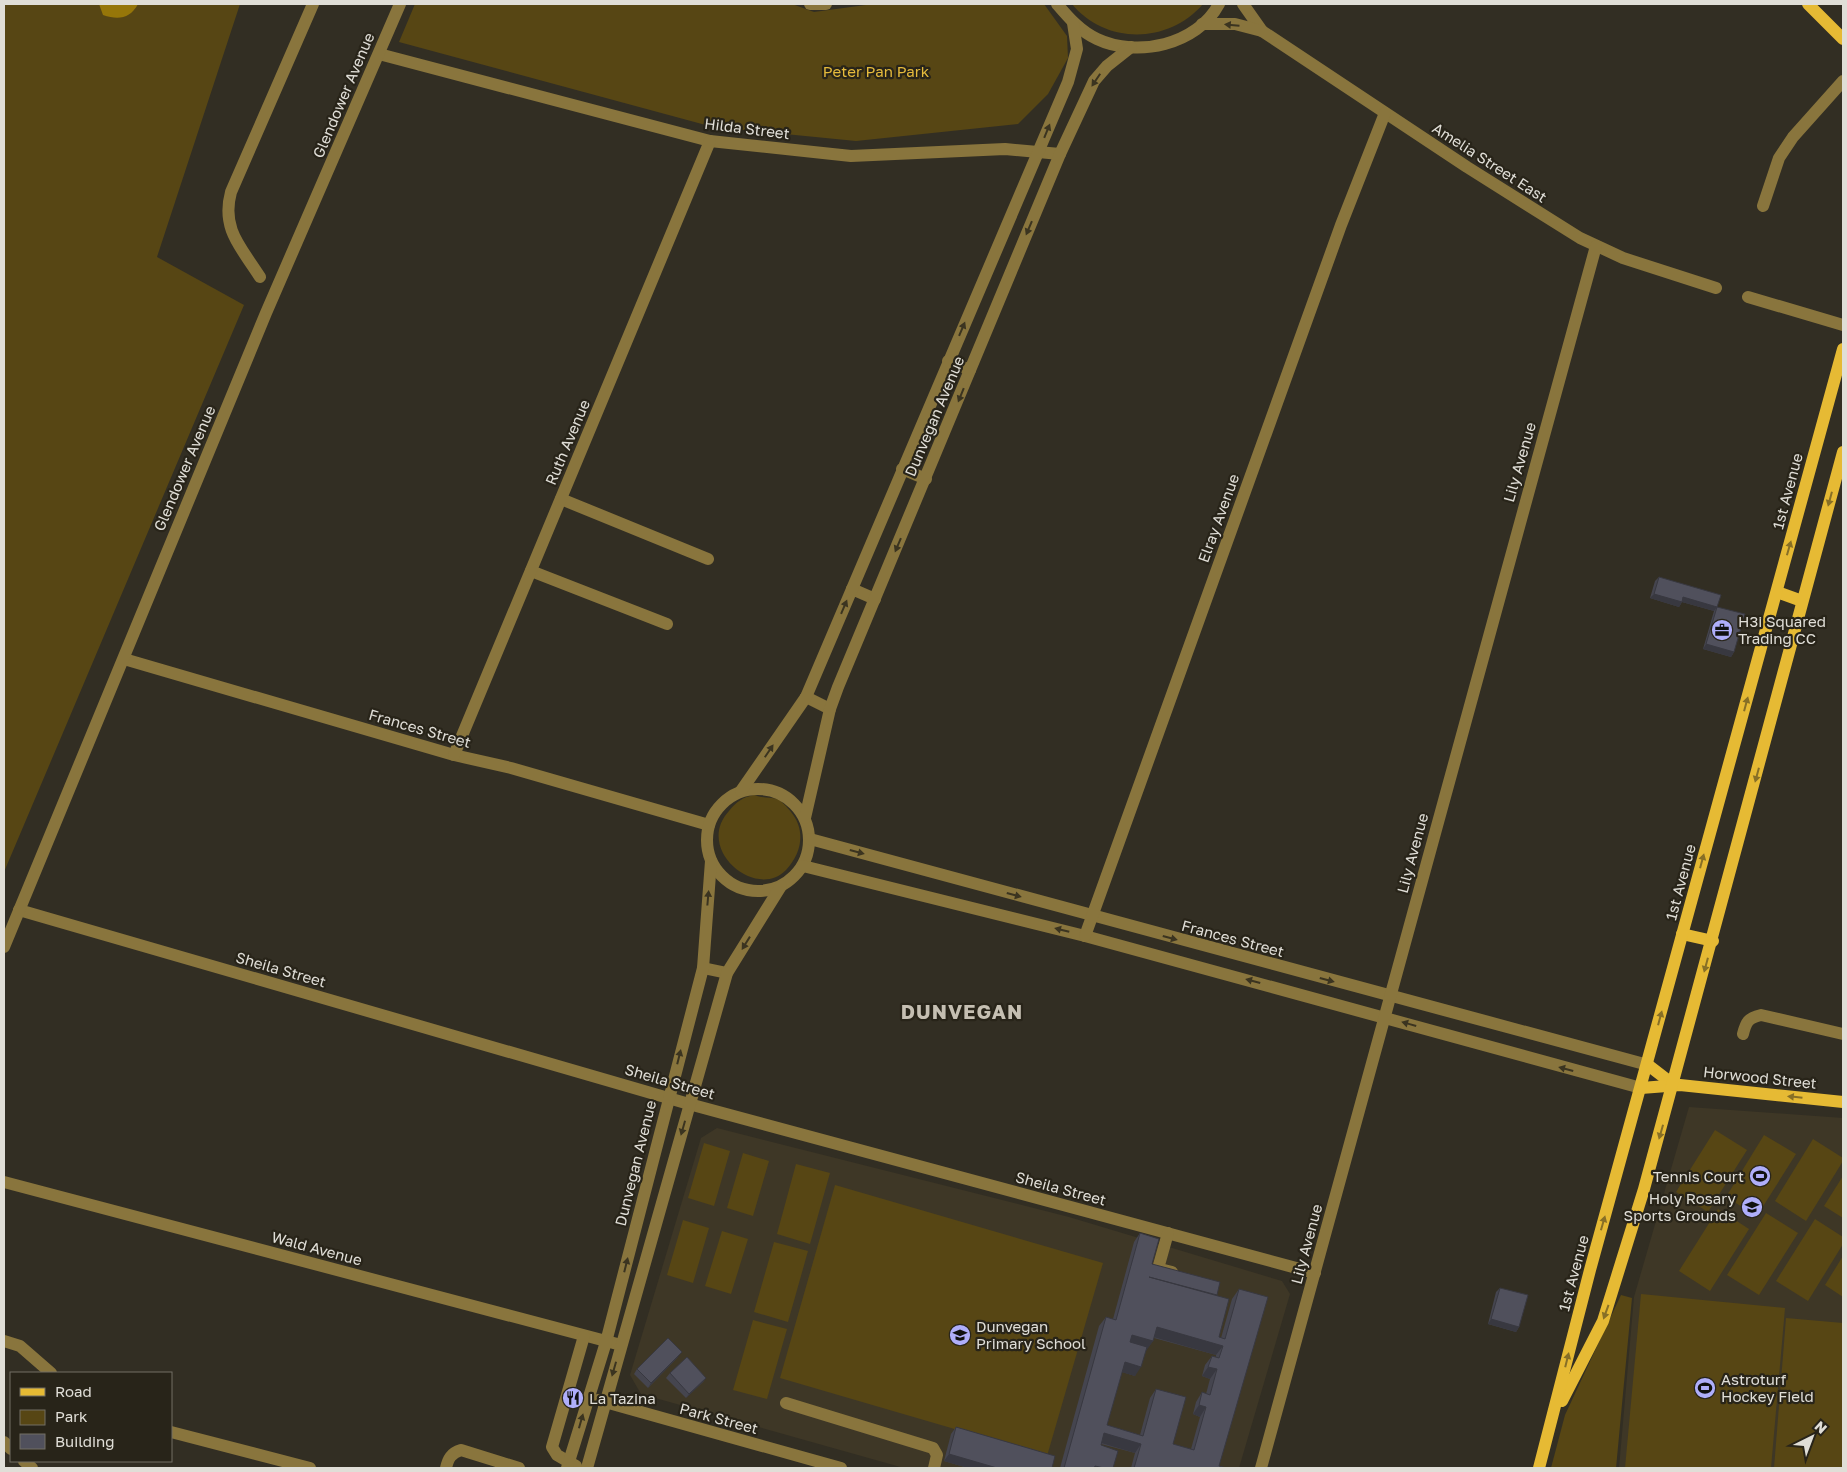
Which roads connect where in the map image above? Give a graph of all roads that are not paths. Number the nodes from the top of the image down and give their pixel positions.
1 (313, 4) edge
2 (398, 4) edge
3 (810, 4) edge
4 (826, 4) edge
5 (1057, 4) edge
6 (1219, 4) edge
7 (1243, 4) edge
8 (1808, 4) edge
9 (1073, 24) junction
10 (1202, 24) junction
11 (1262, 31) junction
12 (1843, 39) edge
13 (1131, 48) junction
14 (379, 54) junction
15 (1843, 81) edge
16 (1386, 113) junction
17 (710, 141) junction
18 (1039, 152) junction
19 (1060, 154) junction
20 (1763, 206) dead end
21 (1596, 246) junction
22 (260, 277) dead end
23 (1716, 288) dead end
24 (1748, 297) dead end
25 (1843, 325) edge
26 (1843, 350) edge
27 (948, 360) junction
28 (970, 370) junction
29 (1843, 452) edge
30 (902, 469) junction
31 (926, 478) junction
32 (561, 499) junction
33 (708, 560) dead end
34 (531, 571) junction
35 (852, 589) junction
36 (1776, 592) junction
37 (875, 599) junction
38 (1802, 600) junction
39 (667, 624) dead end
40 (124, 659) junction
41 (806, 697) junction
42 (830, 709) junction
43 (454, 755) junction
44 (741, 791) junction
45 (805, 818) junction
46 (709, 825) junction
47 (810, 839) junction
48 (711, 860) junction
49 (803, 866) junction
50 (781, 886) junction
51 (20, 910) junction
52 (1092, 917) junction
53 (1682, 934) junction
54 (1085, 936) junction
55 (1713, 941) junction
56 (4, 947) edge
57 (703, 968) junction
58 (727, 973) junction
59 (1390, 997) junction
60 (1383, 1017) junction
61 (1743, 1034) dead end
62 (1843, 1034) edge
63 (1648, 1065) junction
64 (1674, 1085) junction
65 (1641, 1088) junction
66 (669, 1098) junction
67 (1843, 1102) edge
68 (689, 1104) junction
69 (4, 1182) edge
70 (1168, 1233) junction
71 (1315, 1273) junction
72 (1185, 1276) edge
73 (584, 1336) junction
74 (4, 1341) edge
75 (606, 1342) junction
76 (621, 1346) junction
77 (50, 1372) edge
78 (588, 1397) junction
79 (605, 1403) junction
80 (786, 1403) dead end
81 (1551, 1424) junction
82 (172, 1432) edge
83 (568, 1466) edge
84 (835, 1467) edge
85 (310, 1468) edge
86 (446, 1468) edge
87 (519, 1468) edge
88 (581, 1468) edge
89 (587, 1468) edge
90 (934, 1468) edge
91 (1261, 1468) edge
92 (1539, 1468) edge

1 - 22 street
2 - 14 street, Glendower Avenue
3 - 4 street
5 - 9 street
6 - 10 street
7 - 11 street, Amelia Street East
8 - 12 main road
9 - 13 street
18 -> 9 street, Dunvegan Avenue
11 -> 10 street, Amelia Street East
10 - 13 street
11 - 16 street, Amelia Street East
13 -> 19 street, Dunvegan Avenue
14 - 17 street, Hilda Street
14 - 40 street, Glendower Avenue
15 - 20 street
16 - 21 street, Amelia Street East
16 - 52 street, Elray Avenue
17 - 18 street, Hilda Street
17 - 32 street, Ruth Avenue
18 - 19 street, Hilda Street
27 -> 18 street, Dunvegan Avenue
19 -> 28 street, Dunvegan Avenue
21 - 23 street, Amelia Street East
21 - 59 street, Lily Avenue
24 - 25 street
36 -> 26 main road, 1st Avenue
27 - 28 street
27 - 30 street, Dunvegan Avenue
28 -> 31 street, Dunvegan Avenue
29 -> 38 main road, 1st Avenue
30 - 31 street
30 - 35 street, Dunvegan Avenue
31 -> 37 street, Dunvegan Avenue
32 - 33 street
32 - 34 street, Ruth Avenue
34 - 39 street
34 - 43 street, Ruth Avenue
35 - 37 street
41 -> 35 street, Dunvegan Avenue
36 - 38 main road
53 -> 36 main road, 1st Avenue
37 - 42 street, Dunvegan Avenue
38 -> 55 main road, 1st Avenue
40 - 43 street, Frances Street
40 - 51 street, Glendower Avenue
41 - 42 street
44 -> 41 street, Dunvegan Avenue
42 - 45 street, Dunvegan Avenue
43 - 46 street, Frances Street
44 - 45 street
44 - 46 street
45 - 47 street
46 - 48 street
47 - 49 street
47 -> 52 street, Frances Street
48 - 50 street
57 -> 48 street, Dunvegan Avenue
49 - 50 street
54 -> 49 street
50 -> 58 street
51 - 56 street, Glendower Avenue
51 - 66 street, Sheila Street
52 - 54 street, Elray Avenue
52 -> 59 street, Frances Street
53 - 55 main road
63 -> 53 main road, 1st Avenue
60 -> 54 street
55 -> 64 main road, 1st Avenue
57 - 58 street
66 -> 57 street, Dunvegan Avenue
58 - 68 street
59 - 60 street, Lily Avenue
59 - 63 street, Frances Street
65 -> 60 street
60 - 71 street, Lily Avenue
61 - 62 street
63 - 64 main road
63 - 65 main road, 1st Avenue
64 - 65 main road, Horwood Street
67 -> 64 main road, Horwood Street
64 -> 81 main road, 1st Avenue
81 -> 65 main road, 1st Avenue
66 - 68 street, Sheila Street
75 -> 66 street, Dunvegan Avenue
68 - 70 street, Sheila Street
68 -> 76 street
69 - 73 street, Wald Avenue
70 - 71 street, Sheila Street
70 - 72 street
71 - 91 street, Lily Avenue
73 - 75 street, Wald Avenue
73 - 83 street
74 - 77 street
75 - 76 street, Wald Avenue
75 - 78 street, Dunvegan Avenue
76 -> 79 street
78 - 79 street, Park Street
83 -> 78 street, Dunvegan Avenue
79 - 84 street, Park Street
79 - 89 street
80 - 90 street
81 - 92 main road, 1st Avenue
82 - 85 street
83 - 88 street
86 - 87 street

